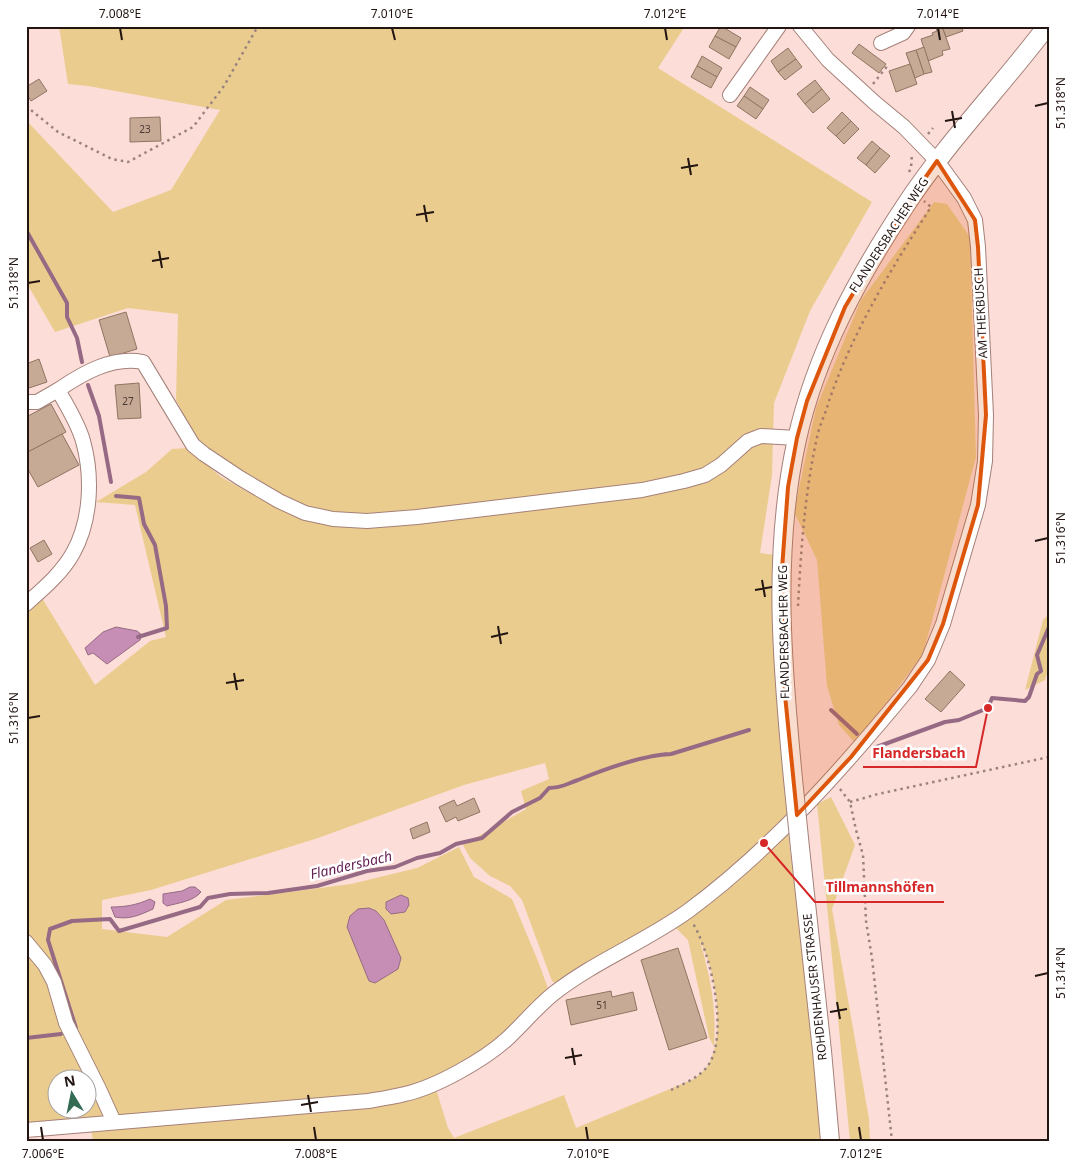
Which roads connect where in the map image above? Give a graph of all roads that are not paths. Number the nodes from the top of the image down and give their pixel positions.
1 (779, 26) edge
2 (800, 26) edge
3 (908, 26) edge
4 (1047, 26) edge
5 (881, 43) dead end
6 (730, 95) dead end
7 (938, 162) junction
8 (58, 390) junction
9 (26, 402) edge
10 (797, 438) junction
11 (26, 604) edge
12 (786, 714) joint
13 (26, 942) edge
14 (114, 1122) junction
15 (26, 1130) edge
16 (830, 1141) edge

1 - 6 street
2 - 7 street, AM THEKBUSCH
3 - 5 street
4 - 7 main road, FLANDERSBACHER WEG
7 - 10 main road, FLANDERSBACHER WEG
7 - 14 street, AM THEKBUSCH
8 - 9 street
8 - 10 street
8 - 11 street
10 - 12 main road, FLANDERSBACHER WEG
12 - 16 main road, ROHDENHAUSER STRASSE, bridge
13 - 14 street
14 - 15 street

